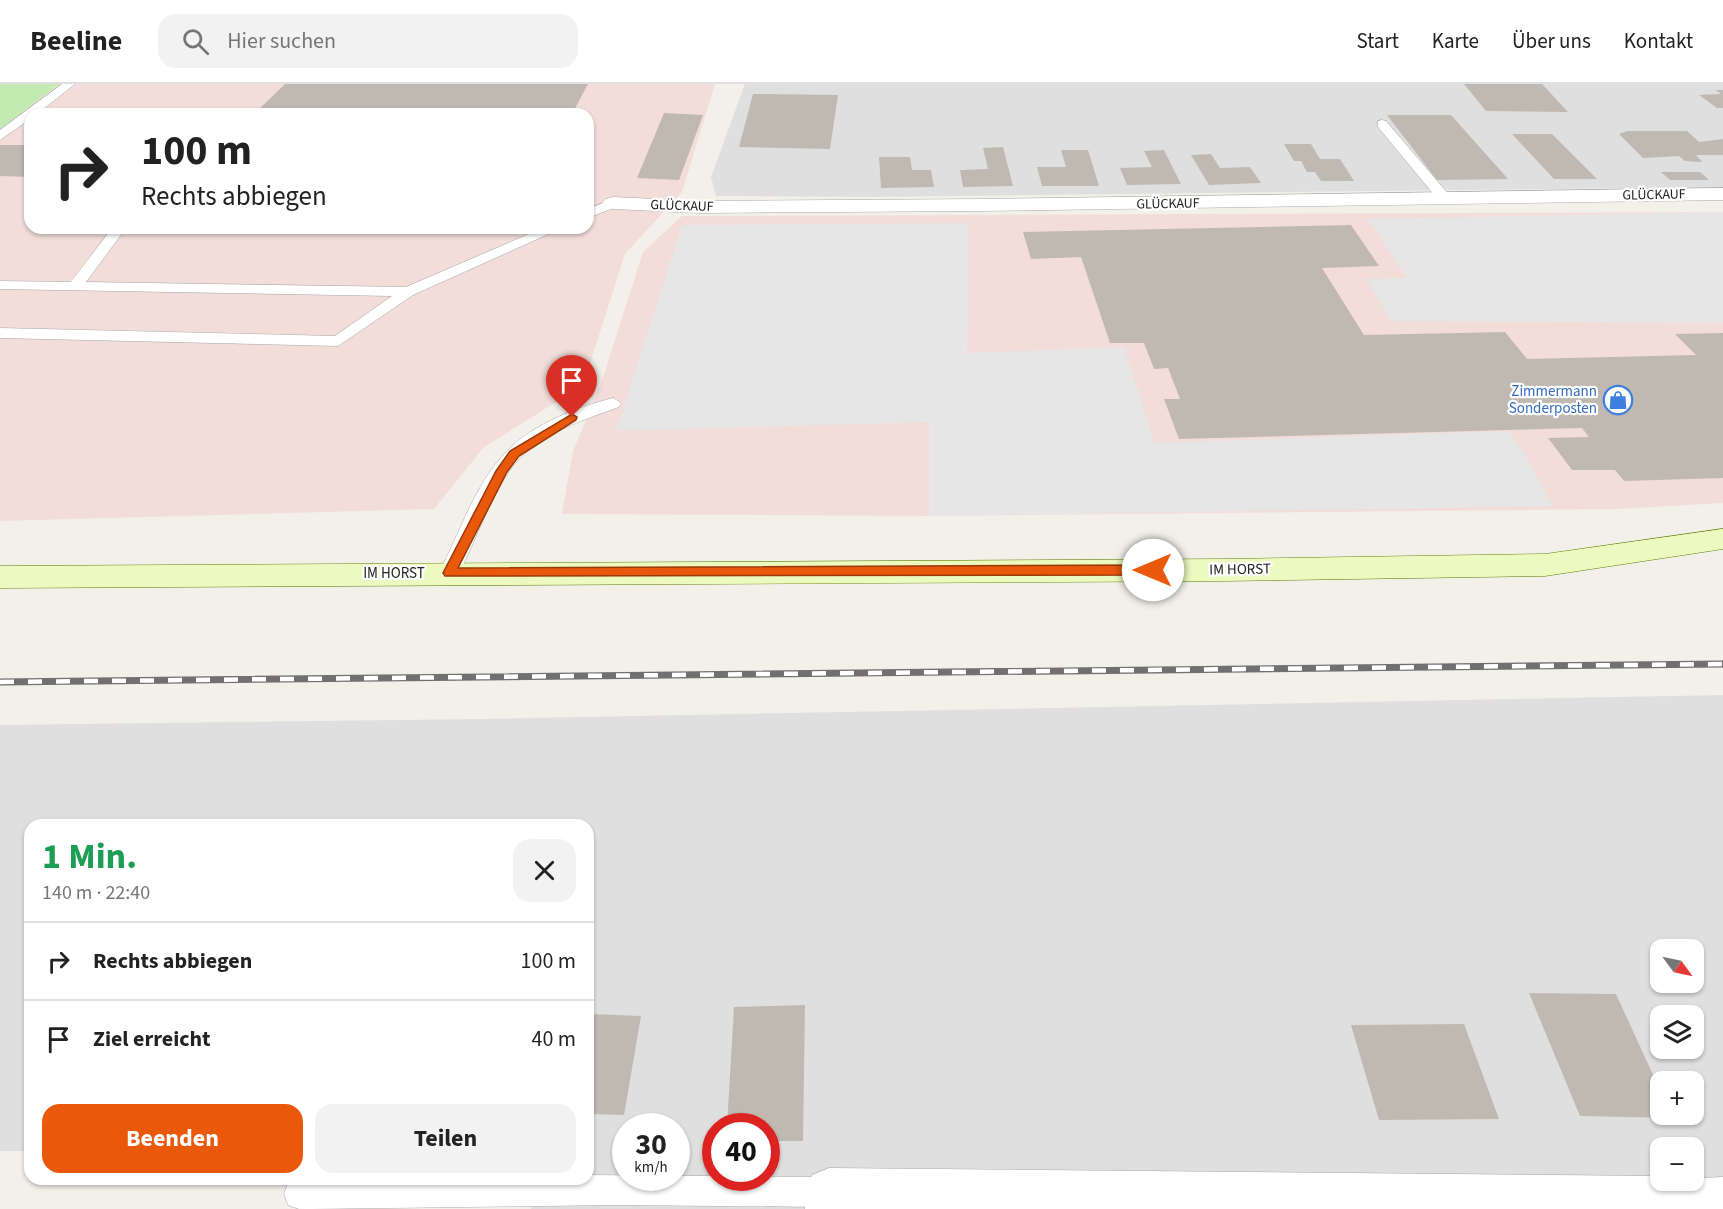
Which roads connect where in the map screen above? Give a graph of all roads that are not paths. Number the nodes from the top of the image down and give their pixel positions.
1 (69, 84) edge
2 (37, 108) edge
3 (24, 118) edge
4 (1382, 124) dead end
5 (0, 136) edge
6 (1723, 194) edge
7 (1445, 199) junction
8 (613, 203) joint
9 (594, 211) edge
10 (114, 234) edge
11 (541, 234) edge
12 (0, 285) edge
13 (75, 286) junction
14 (408, 292) junction
15 (0, 333) edge
16 (613, 403) dead end
17 (1723, 539) edge
18 (449, 573) junction
19 (0, 577) edge
20 (299, 1194) dead end
21 (829, 1201) edge
22 (1723, 1201) edge

1 - 2 lane
3 - 5 lane
4 - 7 lane
6 - 7 street, GLÜCKAUF
7 - 8 street, GLÜCKAUF
8 - 9 lane
10 - 13 lane
11 - 14 lane
12 - 13 lane
13 - 14 lane
14 - 15 lane
16 - 18 lane
17 - 18 street, IM HORST
18 - 19 street, IM HORST
20 - 21 lane
21 - 22 street

